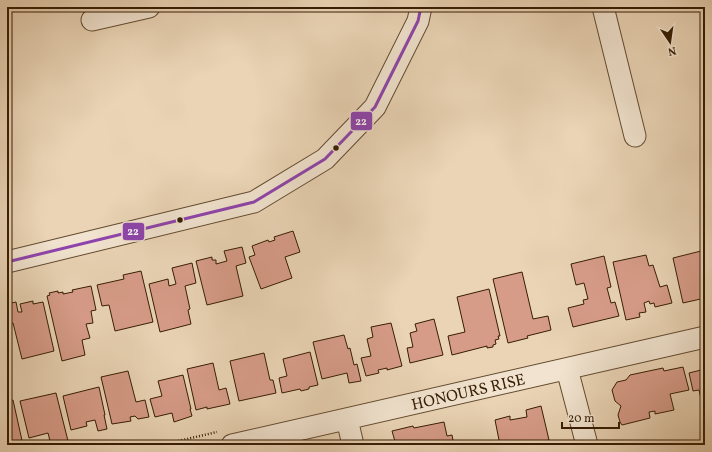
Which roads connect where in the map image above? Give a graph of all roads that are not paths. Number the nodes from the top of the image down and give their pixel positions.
1 (149, 7) edge
2 (421, 7) edge
3 (603, 7) edge
4 (92, 20) dead end
5 (636, 136) dead end
6 (7, 262) edge
7 (705, 337) edge
8 (567, 369) junction
9 (347, 419) junction
10 (232, 445) edge
11 (353, 445) edge
12 (587, 445) edge

1 - 4 street
2 - 6 street
3 - 5 street
7 - 8 street, HONOURS RISE
8 - 9 street, HONOURS RISE
8 - 12 street
9 - 10 street, HONOURS RISE
9 - 11 street

